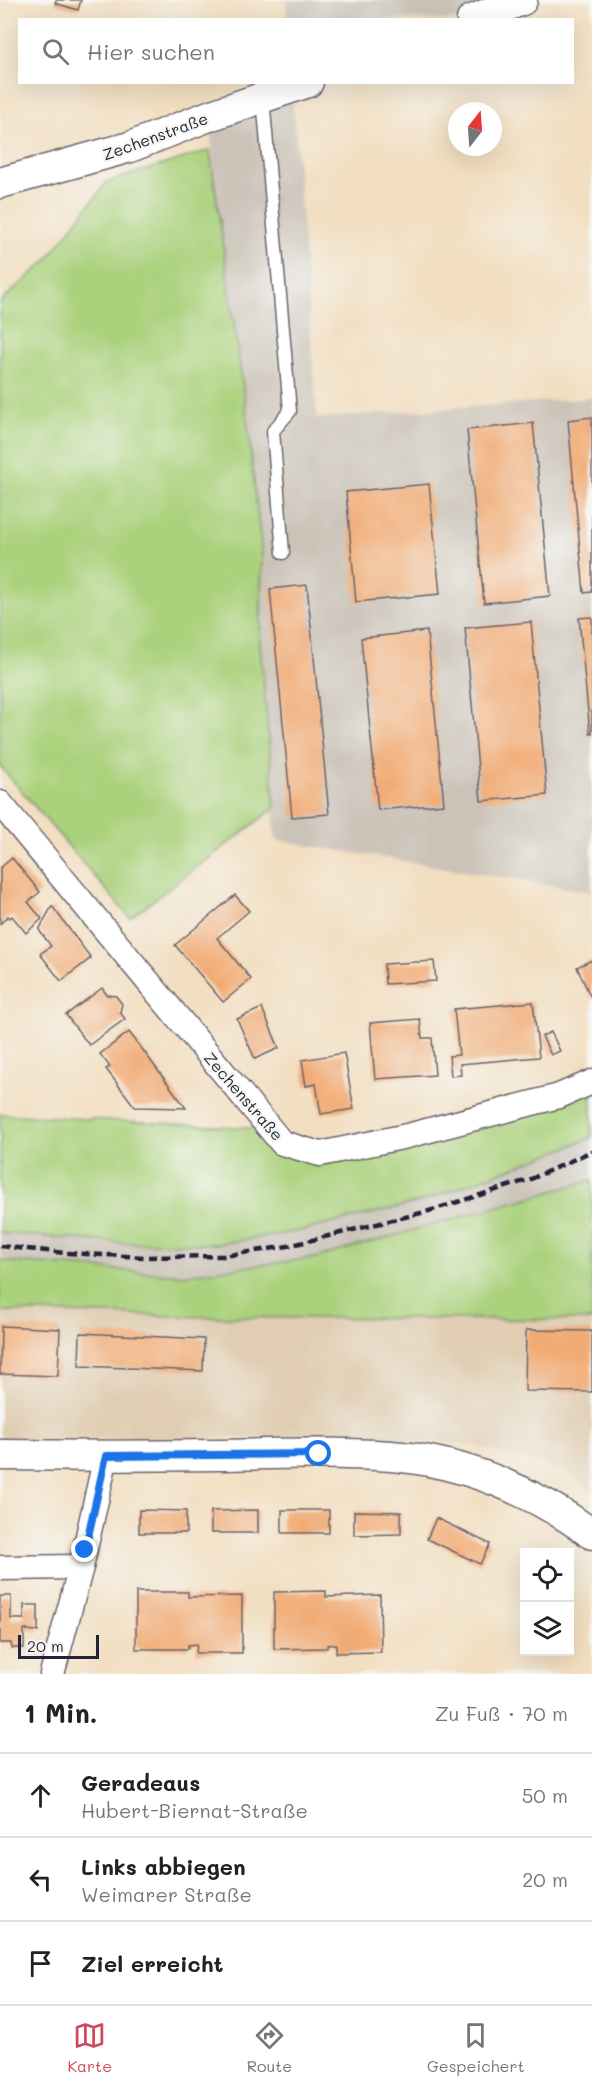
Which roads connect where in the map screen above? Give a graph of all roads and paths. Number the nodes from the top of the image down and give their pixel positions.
1 (522, 0) edge
2 (476, 18) edge
3 (302, 84) edge
4 (263, 98) junction
5 (0, 183) edge
6 (283, 553) dead end
7 (0, 803) edge
8 (592, 1082) edge
9 (0, 1455) edge
10 (106, 1456) junction
11 (592, 1534) edge
12 (81, 1567) junction
13 (0, 1568) edge
14 (52, 1674) edge

1 - 2 street
3 - 4 street, Zechenstraße
4 - 5 street, Zechenstraße
4 - 6 lane
7 - 8 street, Zechenstraße
9 - 10 street
10 - 11 street
10 - 12 street
12 - 13 street
12 - 14 street

